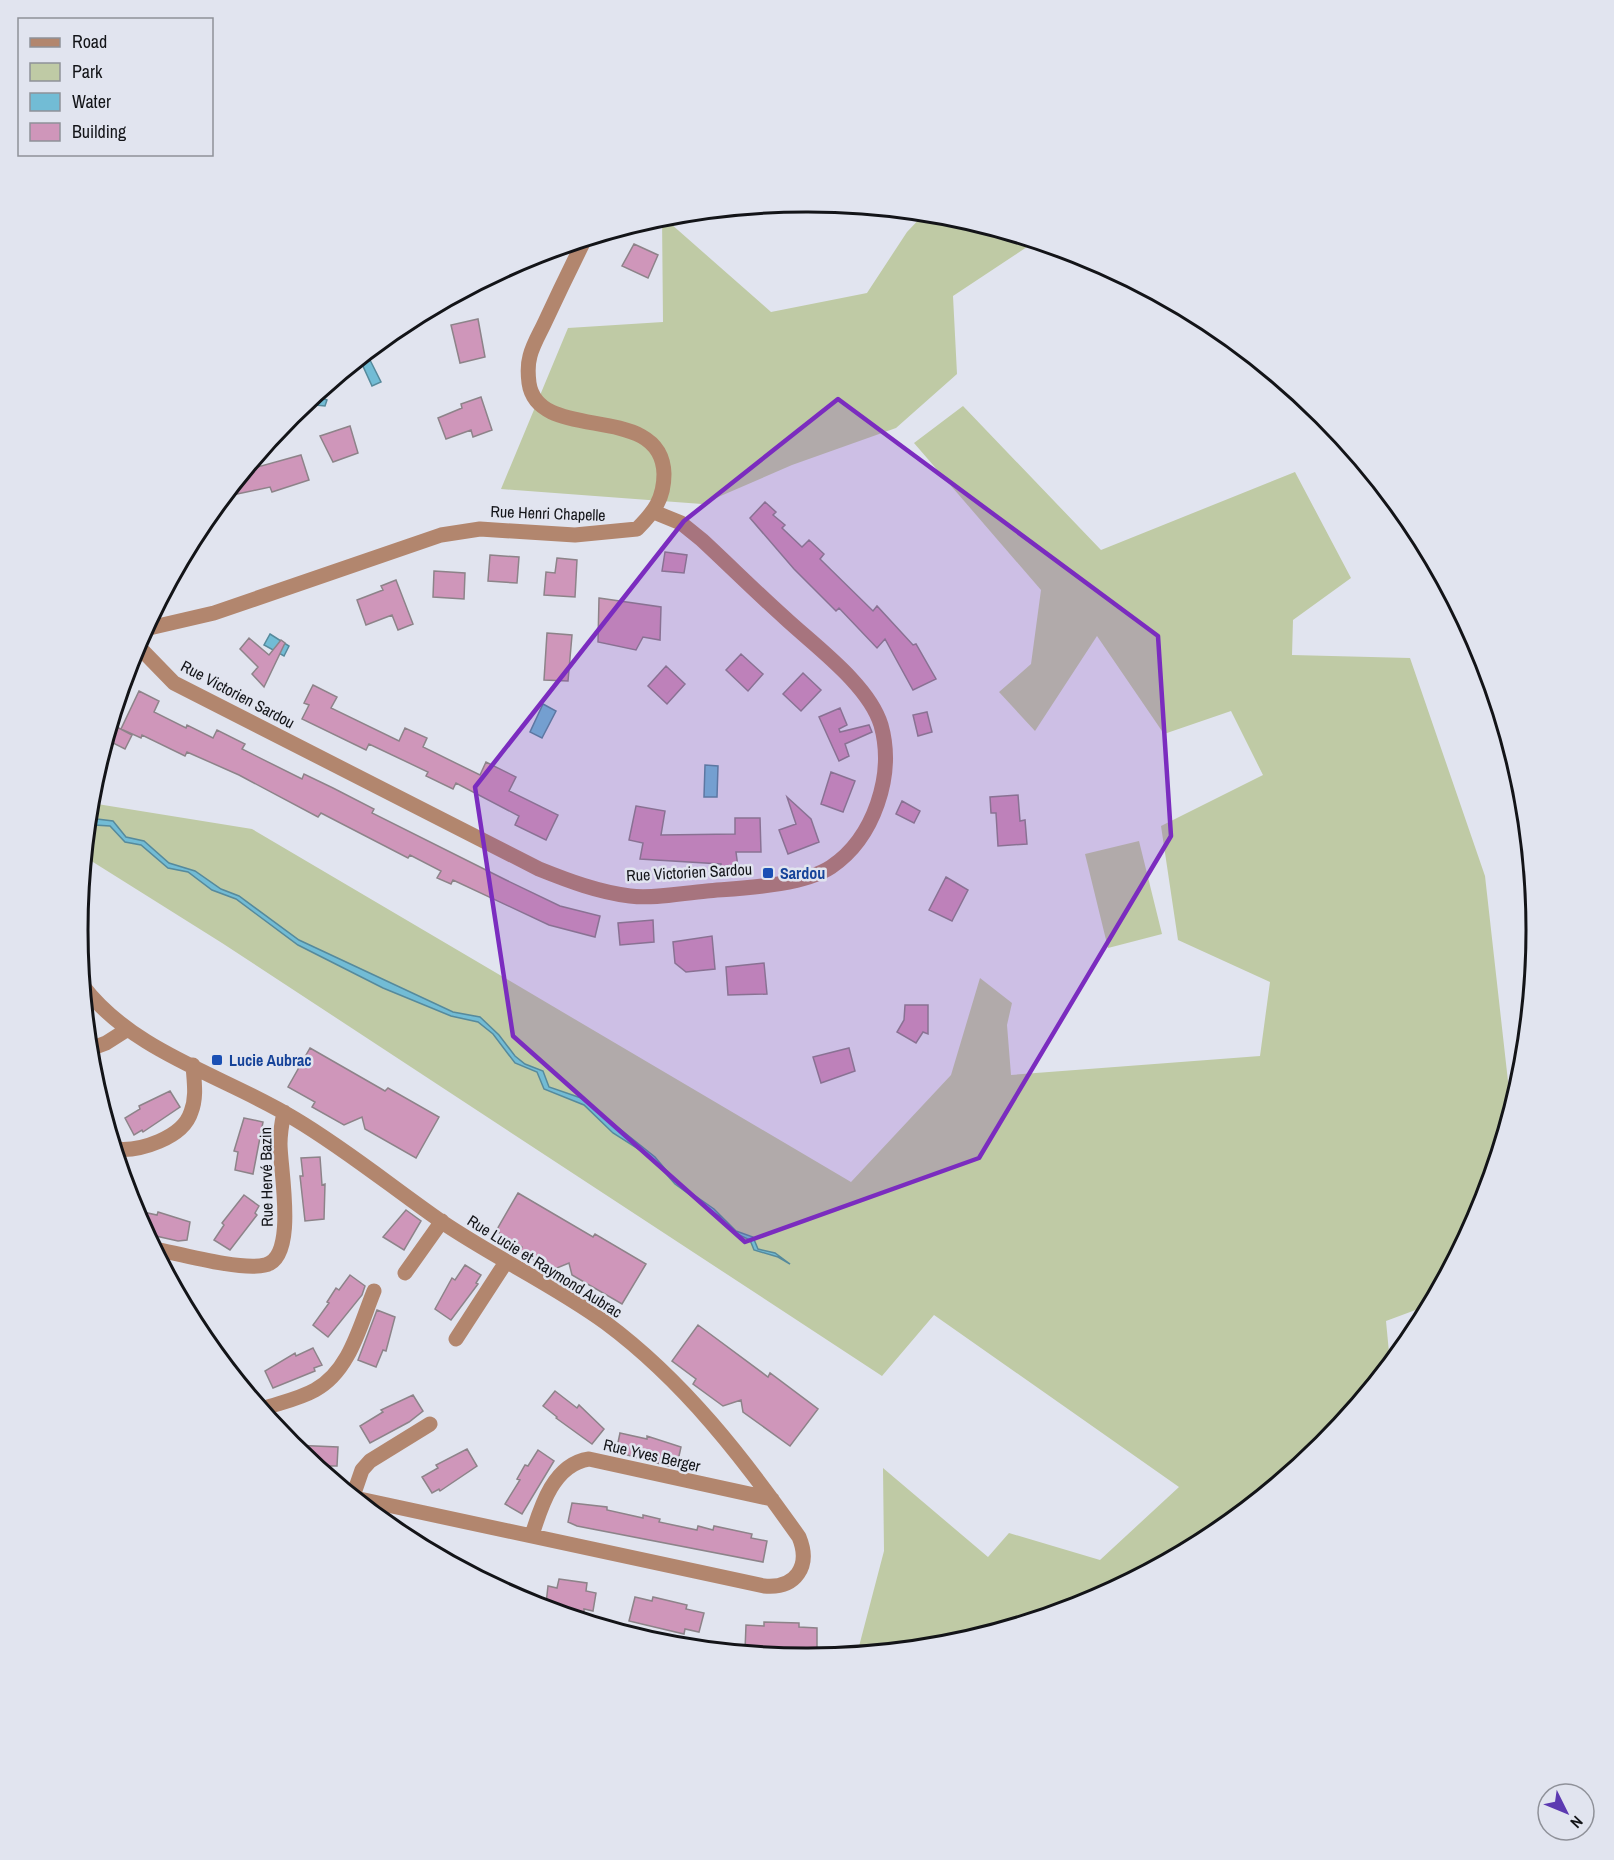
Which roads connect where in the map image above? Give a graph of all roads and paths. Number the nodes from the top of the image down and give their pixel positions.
1 (580, 249) edge
2 (654, 512) junction
3 (157, 626) edge
4 (144, 652) edge
5 (92, 995) edge
6 (128, 1029) junction
7 (98, 1046) edge
8 (193, 1065) junction
9 (284, 1112) junction
10 (124, 1150) edge
11 (442, 1221) junction
12 (164, 1251) edge
13 (506, 1262) junction
14 (405, 1273) dead end
15 (374, 1291) dead end
16 (456, 1339) dead end
17 (269, 1406) edge
18 (430, 1424) dead end
19 (356, 1489) edge
20 (772, 1499) junction
21 (371, 1501) edge
22 (532, 1535) junction

1 - 2 street
2 - 3 street, Rue Henri Chapelle
2 - 4 street, Rue Victorien Sardou
5 - 6 street, Rue Lucie et Raymond Aubrac
6 - 7 street
6 - 8 street, Rue Lucie et Raymond Aubrac
8 - 9 street, Rue Lucie et Raymond Aubrac
8 - 10 street
9 - 11 street, Rue Lucie et Raymond Aubrac
9 - 12 street, Rue Hervé Bazin
11 - 13 street, Rue Lucie et Raymond Aubrac
11 - 14 street
13 - 16 street
13 - 20 street, Rue Lucie et Raymond Aubrac
15 - 17 street
18 - 19 street
20 - 22 street, Rue Yves Berger
20 - 22 street, Rue Lucie et Raymond Aubrac
21 - 22 street, Rue Lucie et Raymond Aubrac

